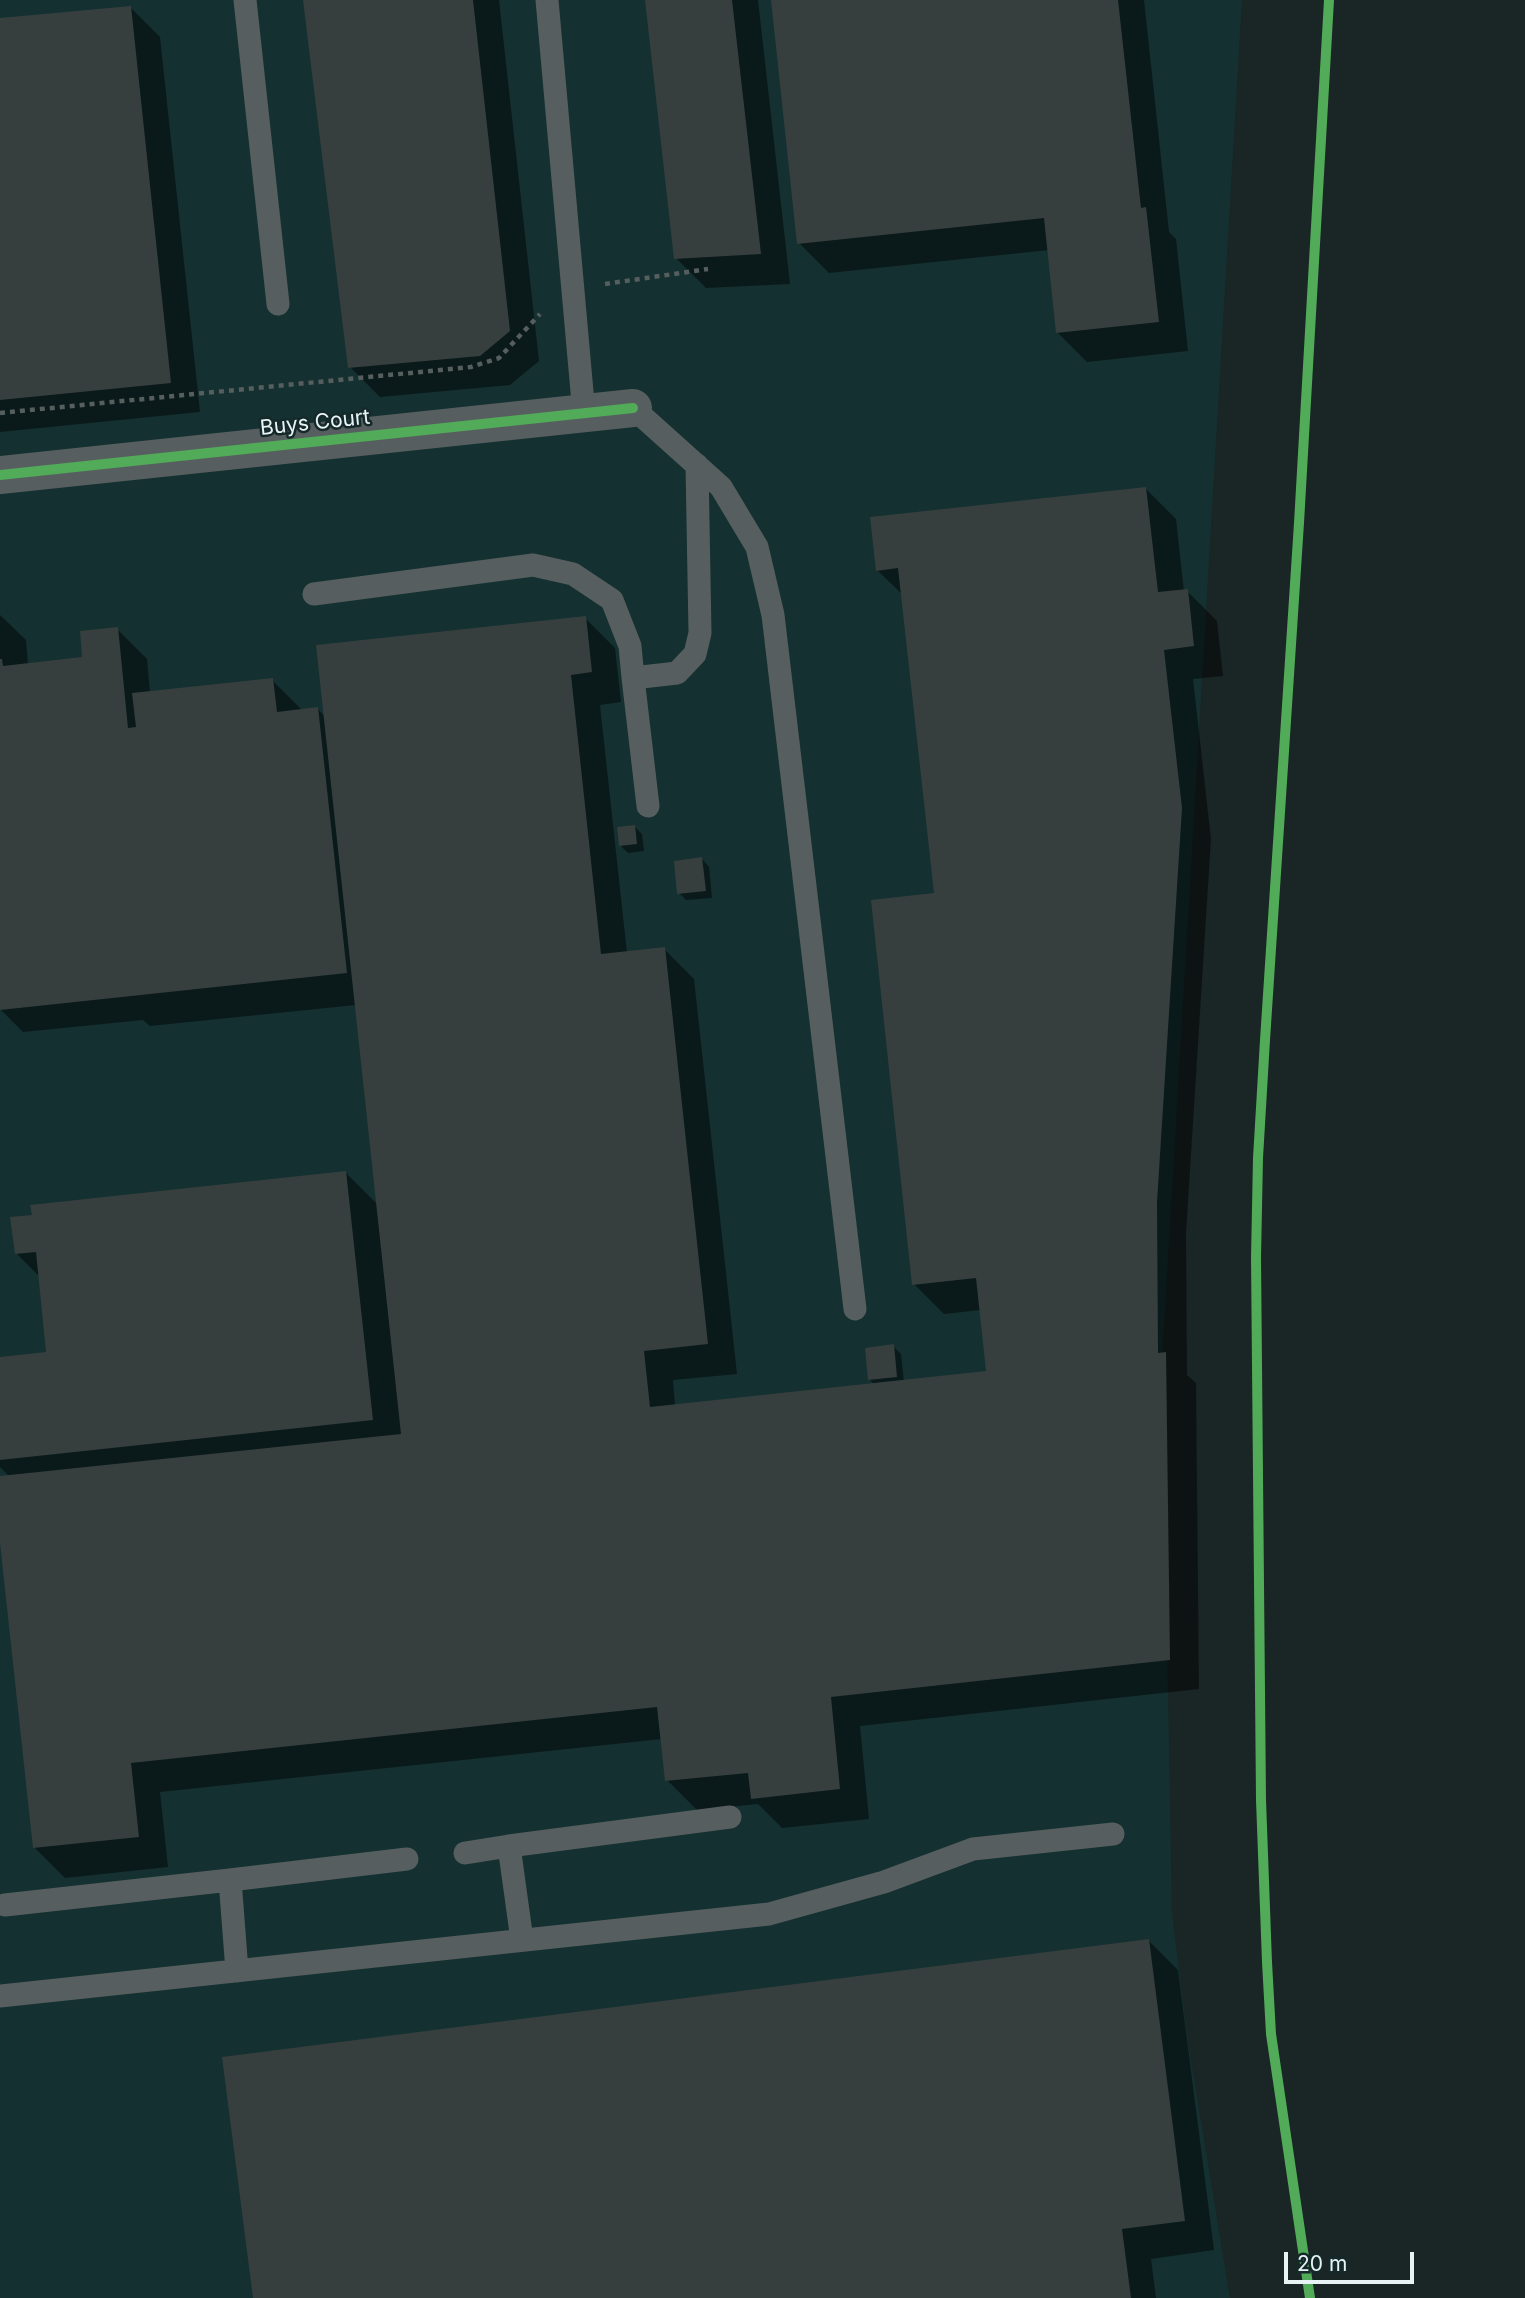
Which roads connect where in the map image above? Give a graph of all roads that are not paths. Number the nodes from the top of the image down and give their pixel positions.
1 (245, 0) edge
2 (547, 0) edge
3 (278, 304) dead end
4 (634, 408) joint
5 (584, 414) junction
6 (697, 465) junction
7 (0, 475) edge
8 (314, 594) dead end
9 (633, 678) junction
10 (648, 806) dead end
11 (855, 1308) dead end
12 (730, 1817) dead end
13 (1113, 1834) dead end
14 (509, 1846) junction
15 (465, 1853) dead end
16 (407, 1859) dead end
17 (230, 1880) junction
18 (5, 1905) dead end
19 (522, 1940) junction
20 (237, 1970) junction
21 (0, 1996) edge

1 - 3 lane
2 - 5 lane
4 - 5 street, Buys Court
4 - 6 lane
5 - 7 street, Buys Court
6 - 9 lane
6 - 11 lane
8 - 9 lane
9 - 10 lane
12 - 14 lane
13 - 19 lane
14 - 15 lane
14 - 19 lane
16 - 17 lane
17 - 18 lane
17 - 20 lane
19 - 20 lane
20 - 21 lane

